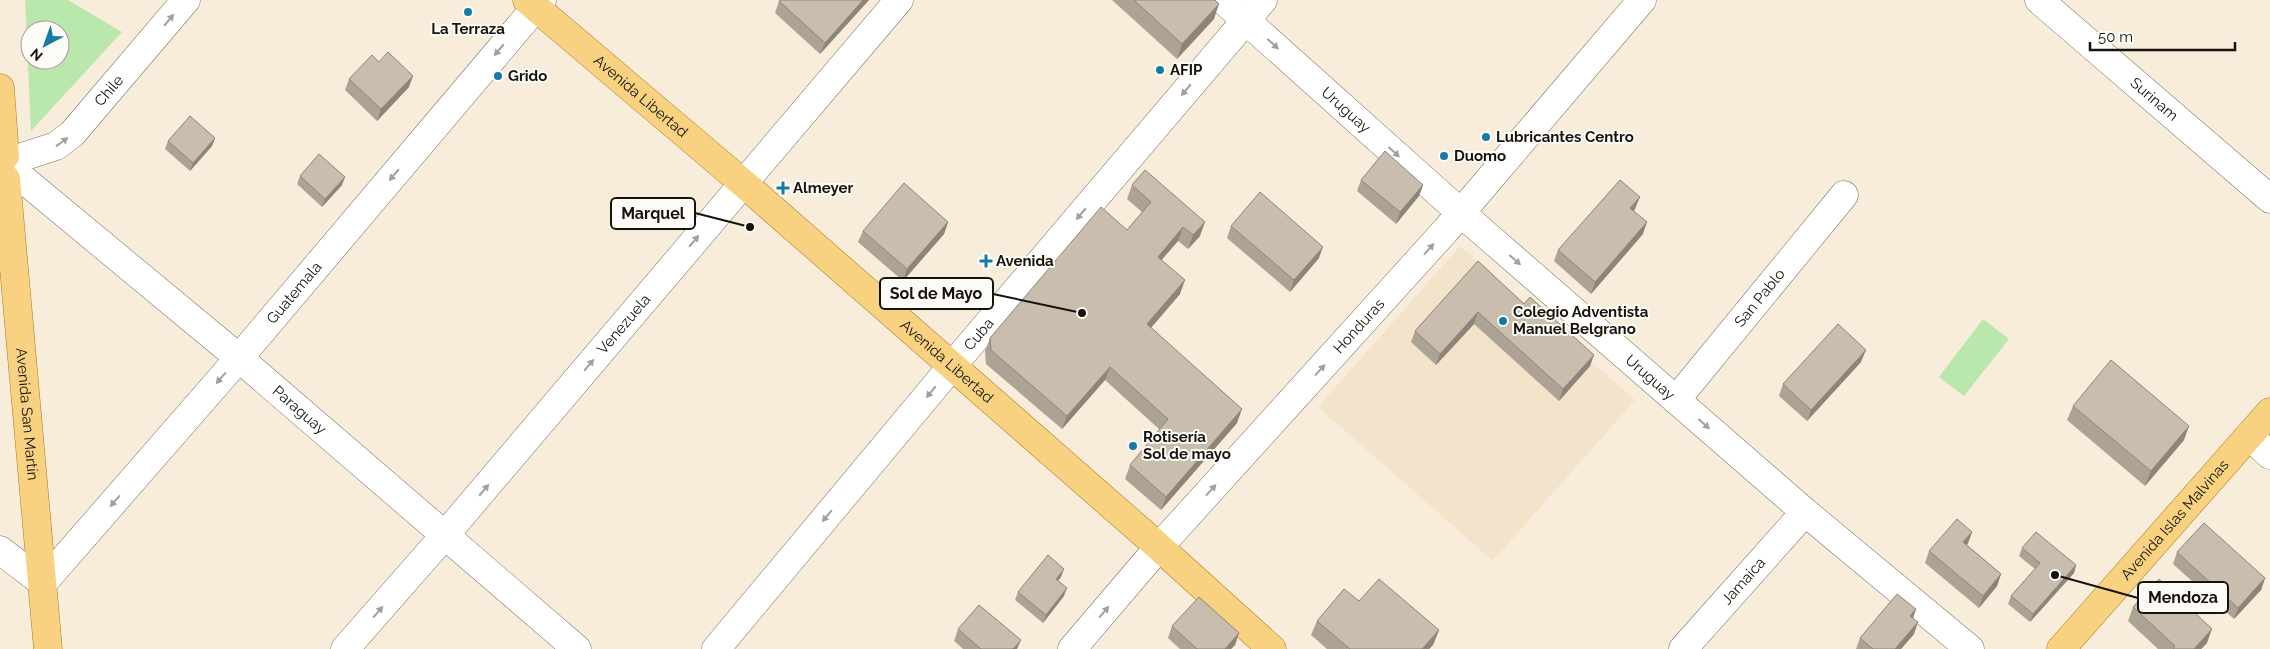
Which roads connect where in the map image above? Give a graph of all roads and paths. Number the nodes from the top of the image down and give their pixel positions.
1 (186, 0) edge
2 (899, 0) edge
3 (1223, 0) edge
4 (1642, 0) edge
5 (2040, 0) edge
6 (535, 2) edge
7 (1255, 10) edge
8 (0, 88) edge
9 (8, 167) edge
10 (743, 183) junction
11 (1844, 195) dead end
12 (2270, 199) edge
13 (1461, 213) junction
14 (239, 358) junction
15 (952, 366) junction
16 (1676, 400) junction
17 (2270, 412) edge
18 (2249, 436) junction
19 (2270, 455) edge
20 (1806, 512) junction
21 (445, 535) junction
22 (1159, 547) junction
23 (0, 550) edge
24 (43, 583) junction
25 (48, 649) edge
26 (345, 649) edge
27 (578, 649) edge
28 (716, 649) edge
29 (1072, 649) edge
30 (1272, 649) edge
31 (1683, 649) edge
32 (1970, 649) edge
33 (2061, 649) edge

9 -> 1 street, Chile
2 - 10 street, Venezuela
3 - 7 street, Uruguay
4 - 13 street, Honduras
5 - 12 street, Surinam
6 - 10 main road, Avenida Libertad
6 -> 14 street, Guatemala
7 -> 13 street, Uruguay
7 -> 15 street, Cuba
8 - 9 main road, Avenida San Martín
9 - 14 street, Paraguay
9 - 24 main road, Avenida San Martín
10 - 15 main road, Avenida Libertad
21 -> 10 street, Venezuela
11 - 16 street, San Pablo
13 -> 16 street, Uruguay
22 -> 13 street, Honduras
14 - 21 street, Paraguay
14 -> 24 street, Guatemala
15 - 22 main road, Avenida Libertad
15 -> 28 street, Cuba
16 -> 20 street, Uruguay
17 - 18 main road, Avenida Islas Malvinas
18 - 19 street
18 - 33 main road, Avenida Islas Malvinas
20 - 31 street, Jamaica
20 - 32 street, Uruguay
26 -> 21 street, Venezuela
21 - 27 street, Paraguay
29 -> 22 street, Honduras
22 - 30 main road, Avenida Libertad
23 - 24 street
24 - 25 main road, Avenida San Martín

